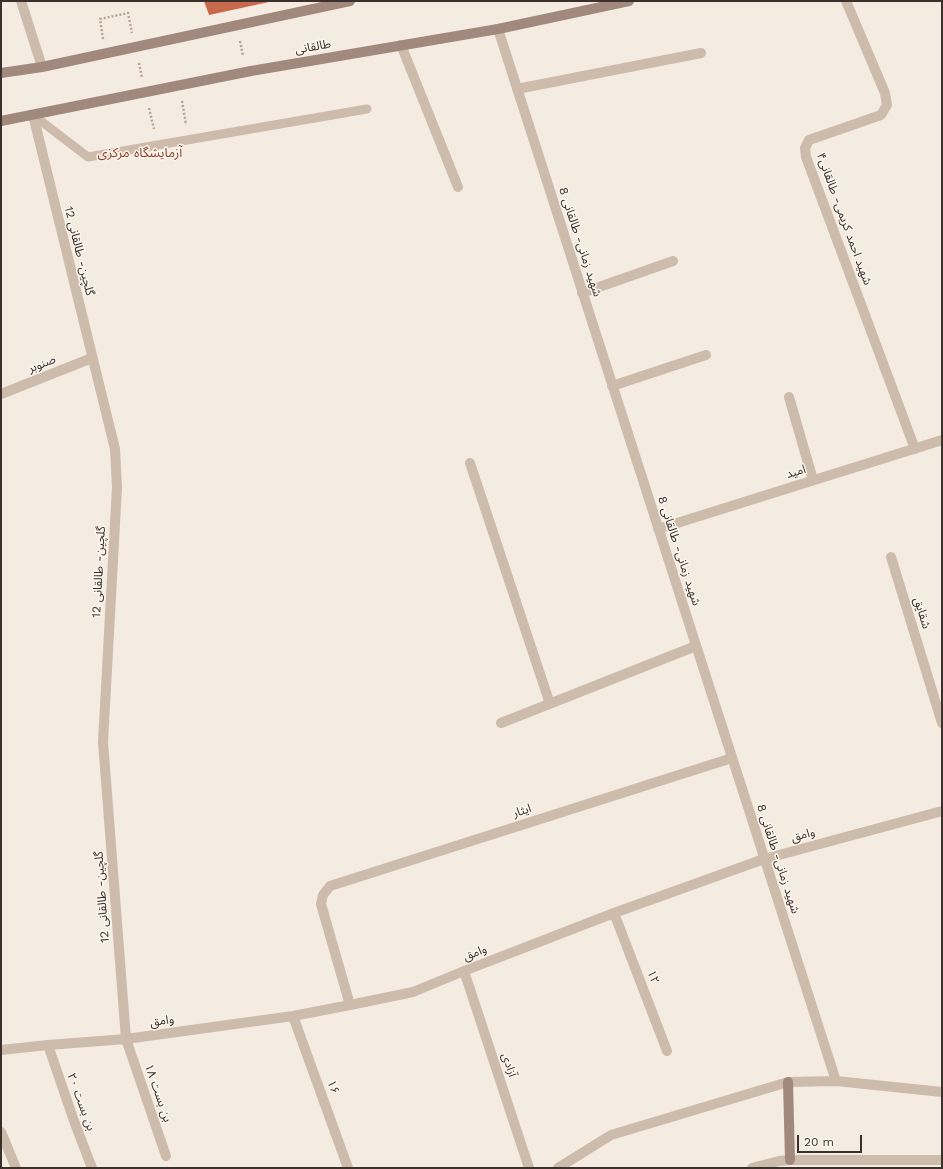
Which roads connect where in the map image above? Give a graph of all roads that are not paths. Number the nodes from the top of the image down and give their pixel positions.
1 (21, 1) edge
2 (350, 1) edge
3 (629, 1) edge
4 (846, 1) edge
5 (498, 29) junction
6 (401, 46) junction
7 (701, 53) dead end
8 (42, 67) junction
9 (1, 73) edge
10 (517, 89) junction
11 (367, 109) dead end
12 (33, 115) junction
13 (1, 121) edge
14 (458, 187) dead end
15 (672, 261) dead end
16 (582, 293) junction
17 (706, 355) dead end
18 (92, 358) junction
19 (612, 386) junction
20 (1, 394) edge
21 (789, 396) dead end
22 (942, 440) edge
23 (915, 449) junction
24 (470, 463) dead end
25 (813, 480) junction
26 (658, 529) junction
27 (891, 557) dead end
28 (696, 646) junction
29 (550, 704) junction
30 (501, 723) dead end
31 (942, 724) edge
32 (732, 758) junction
33 (942, 811) edge
34 (764, 859) junction
35 (614, 913) junction
36 (464, 971) junction
37 (350, 1005) junction
38 (293, 1016) junction
39 (126, 1039) junction
40 (48, 1045) junction
41 (1, 1048) edge
42 (667, 1051) dead end
43 (836, 1080) junction
44 (788, 1082) junction
45 (942, 1092) edge
46 (1, 1132) edge
47 (166, 1156) dead end
48 (942, 1160) edge
49 (790, 1164) edge
50 (16, 1168) edge
51 (92, 1168) edge
52 (348, 1168) edge
53 (529, 1168) edge
54 (558, 1168) edge
55 (752, 1168) edge

1 - 8 street
2 - 8 main road
3 - 5 main road, طالقانی
4 - 23 street, شهید احمد کریمی- طالقانی۴
5 - 6 main road, طالقانی
5 - 10 street, شهید زمانی- طالقانی 8
6 - 12 main road, طالقانی
6 - 14 street
7 - 10 street
8 - 9 main road
10 - 16 street, شهید زمانی- طالقانی 8
11 - 12 lane
12 - 13 main road, طالقانی
12 - 18 street, گلچین- طالقانی 12
15 - 16 street
16 - 19 street, شهید زمانی- طالقانی 8
17 - 19 street
18 - 20 street, صنوبر
18 - 39 street, گلچین- طالقانی 12
19 - 26 street, شهید زمانی- طالقانی 8
21 - 25 street
22 - 23 street, امید
23 - 25 street, امید
24 - 29 street
25 - 26 street, امید
26 - 28 street, شهید زمانی- طالقانی 8
27 - 31 street, شقایق
28 - 29 street
28 - 32 street, شهید زمانی- طالقانی 8
29 - 30 street
32 - 34 street, شهید زمانی- طالقانی 8
32 - 37 street, ایثار
33 - 34 street, وامق
34 - 35 street, وامق
34 - 43 street, شهید زمانی- طالقانی 8
35 - 36 street, وامق
35 - 42 street, ۱۲
36 - 37 street, وامق
36 - 53 street, آزادی
37 - 38 street, وامق
38 - 39 street, وامق
38 - 52 street, ۱۶
39 - 40 street, وامق
39 - 47 street, بن بست ۱۸
40 - 41 street, وامق
40 - 51 street, بن بست ۲۰
43 - 44 street
43 - 45 street
44 - 49 main road
44 - 54 street
46 - 50 street
48 - 49 street
49 - 55 street

